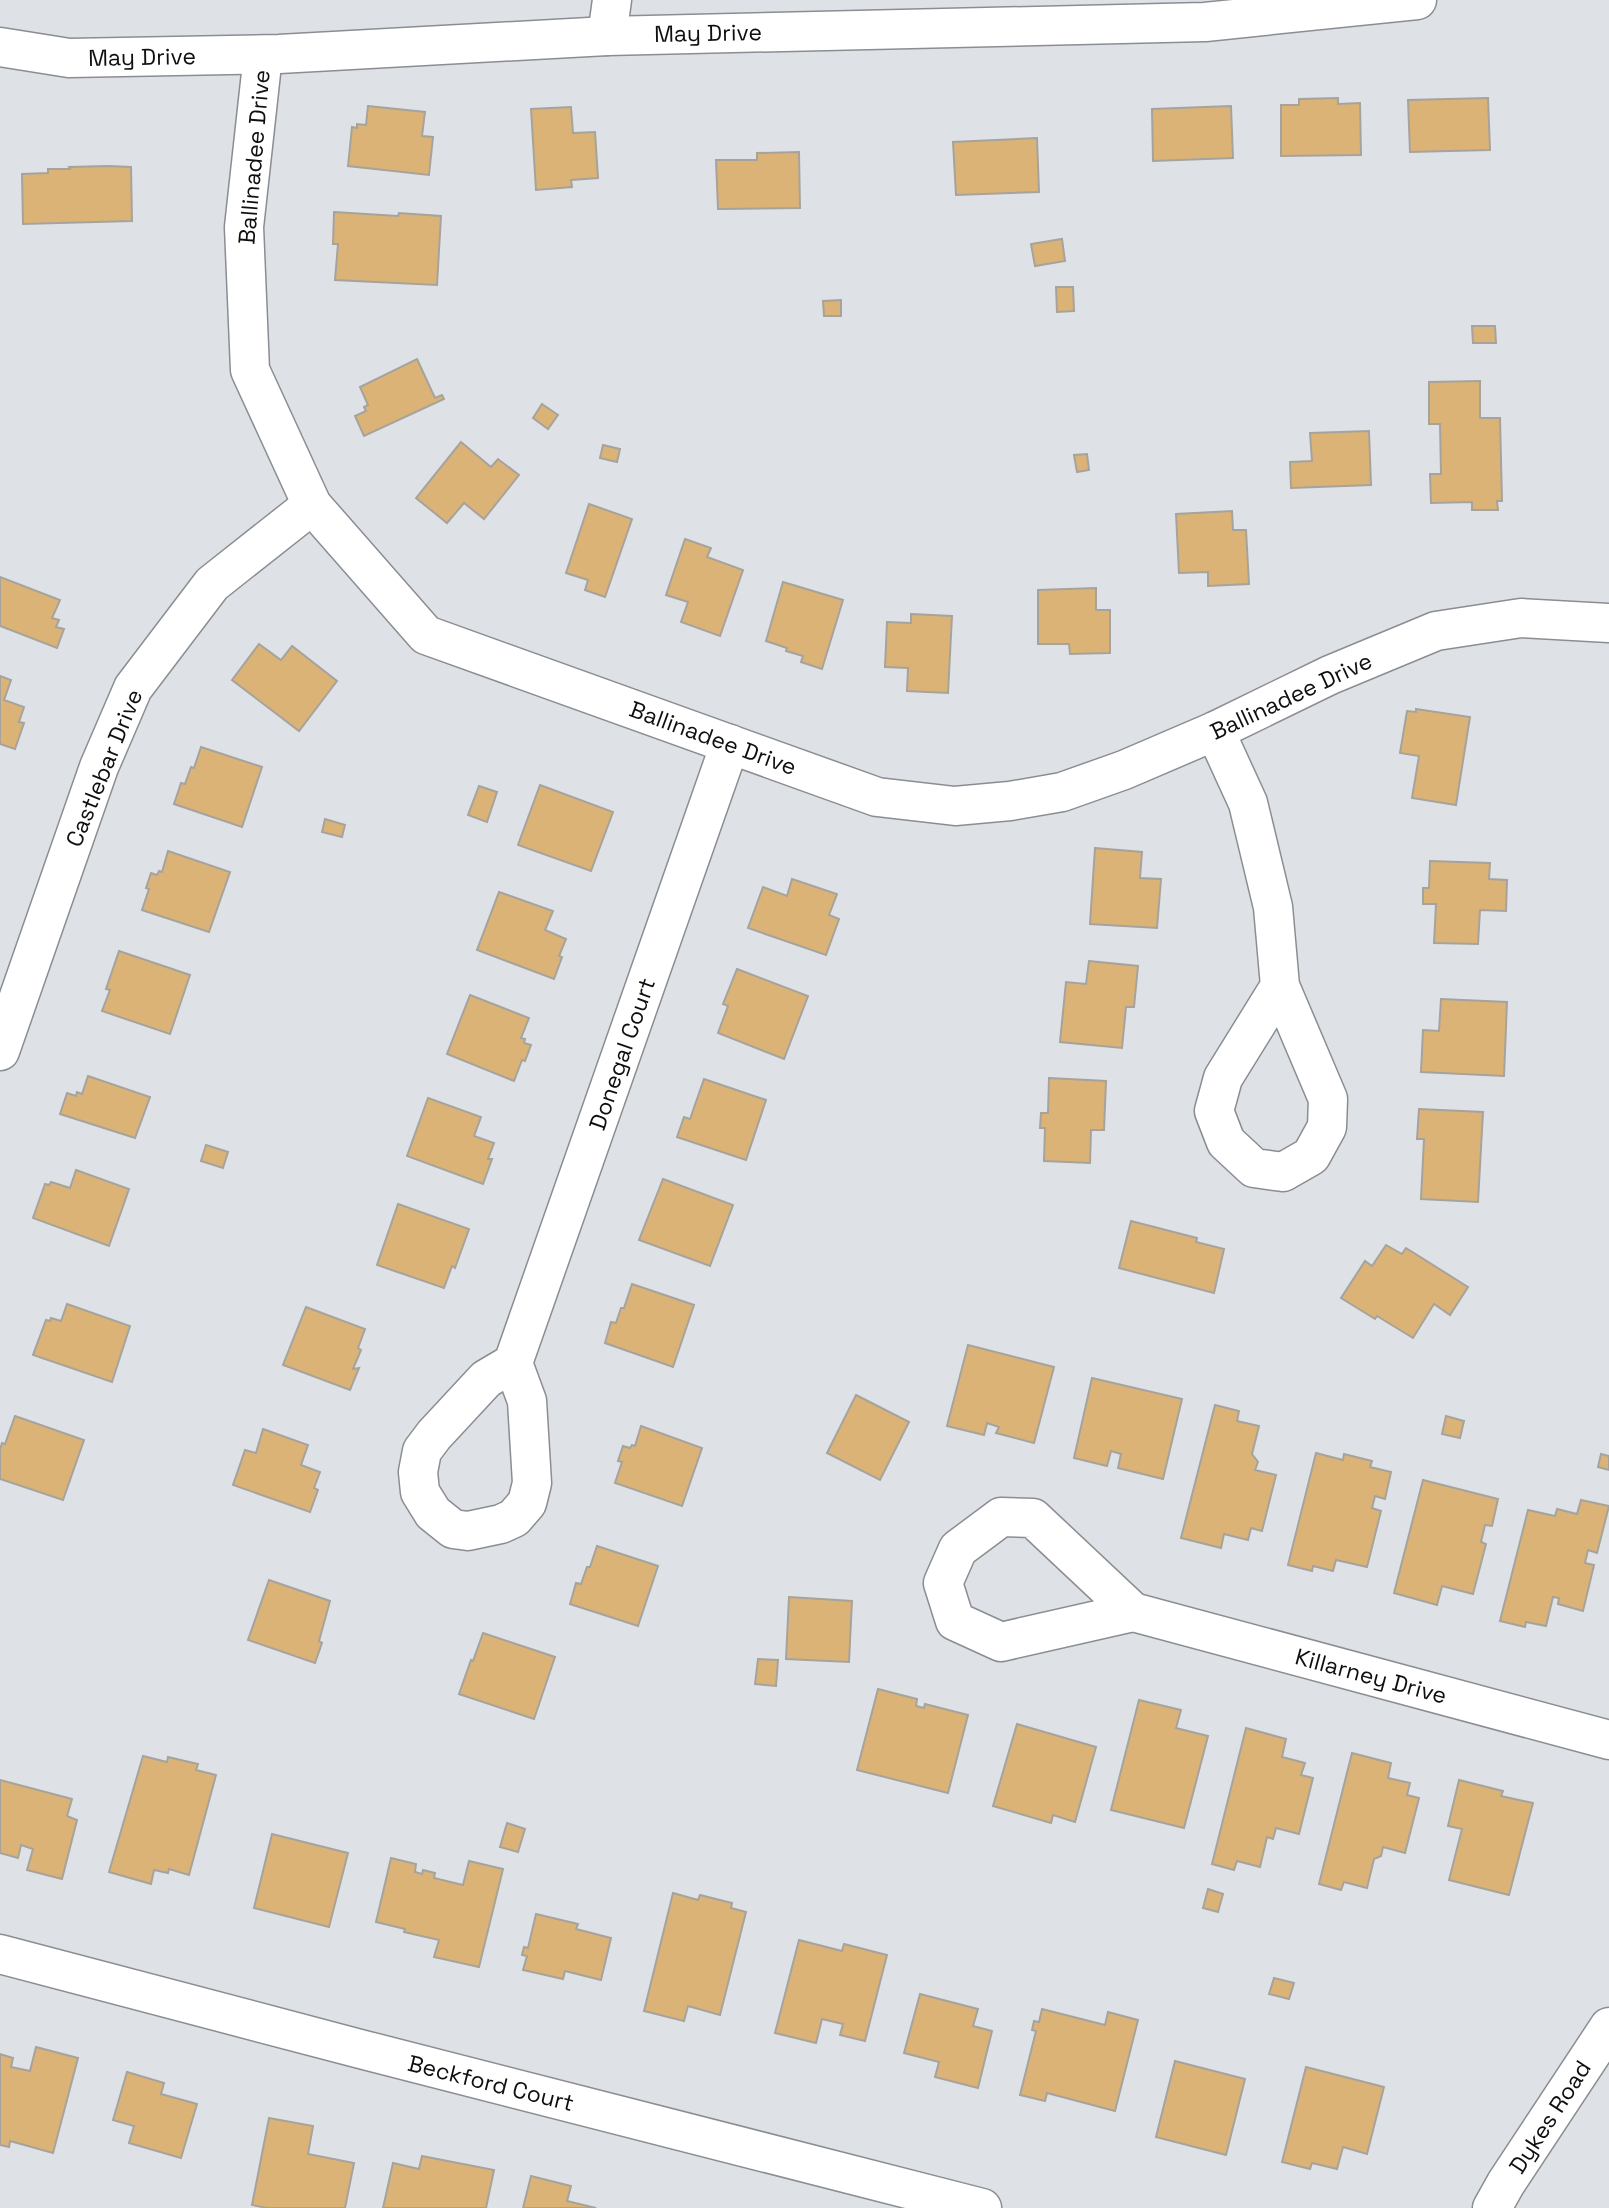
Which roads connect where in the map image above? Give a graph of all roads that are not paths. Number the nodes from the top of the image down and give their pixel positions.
1 (1417, 0) edge
2 (610, 18) edge
3 (0, 47) edge
4 (263, 55) junction
5 (312, 505) junction
6 (1609, 623) edge
7 (1215, 731) junction
8 (730, 744) junction
9 (1280, 986) dead end
10 (0, 1051) edge
11 (513, 1363) dead end
12 (1133, 1612) junction
13 (1609, 1740) edge
14 (0, 1954) edge
15 (1609, 2027) edge
16 (982, 2208) edge
17 (1492, 2208) edge

1 - 2 street, May Drive
2 - 4 street, May Drive
3 - 4 street, May Drive
4 - 5 street, Ballinadee Drive
5 - 8 street, Ballinadee Drive
5 - 10 street, Castlebar Drive
6 - 7 street, Ballinadee Drive
7 - 8 street, Ballinadee Drive
7 - 9 street
8 - 11 street, Donegal Court
12 - 12 street, Killarney Drive
12 - 13 street, Killarney Drive
14 - 16 street, Beckford Court
15 - 17 street, Dykes Road

